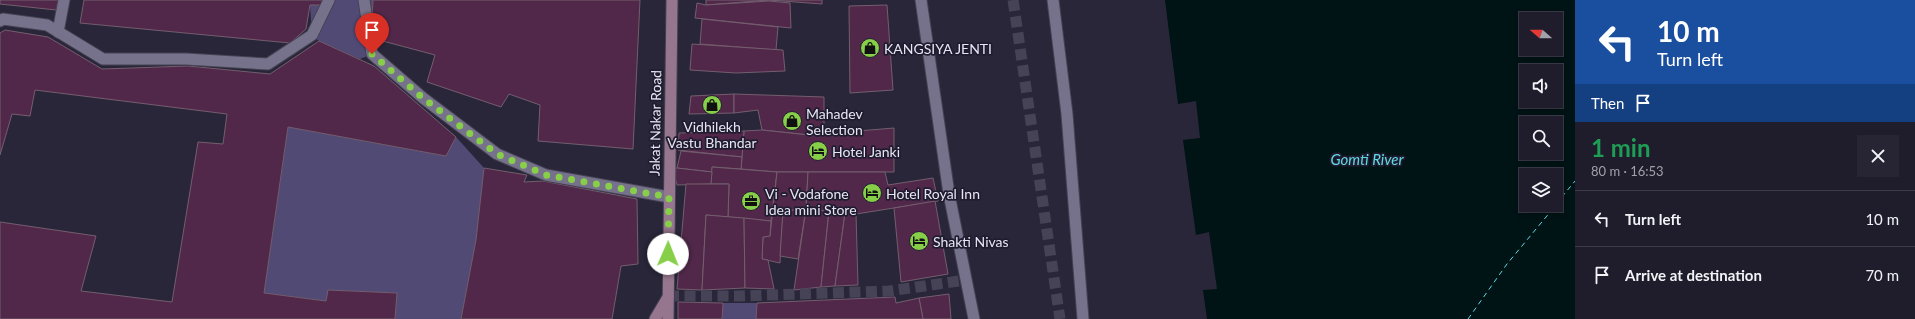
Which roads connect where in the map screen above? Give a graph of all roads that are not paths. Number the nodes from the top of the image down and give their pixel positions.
1 (64, 0) edge
2 (329, 0) edge
3 (364, 0) edge
4 (672, 0) edge
5 (920, 0) edge
6 (1054, 0) edge
7 (0, 21) edge
8 (58, 32) junction
9 (669, 197) junction
10 (668, 296) junction
11 (655, 319) edge
12 (668, 319) edge
13 (974, 319) edge
14 (1083, 319) edge

1 - 8 street
2 - 8 street
3 - 9 street
4 - 9 main road, Jakat Nakar Road
5 - 13 street
6 - 14 street
7 - 8 street
9 - 10 main road, Jakat Nakar Road
10 - 11 main road
10 - 12 main road, Jakat Nakar Road

